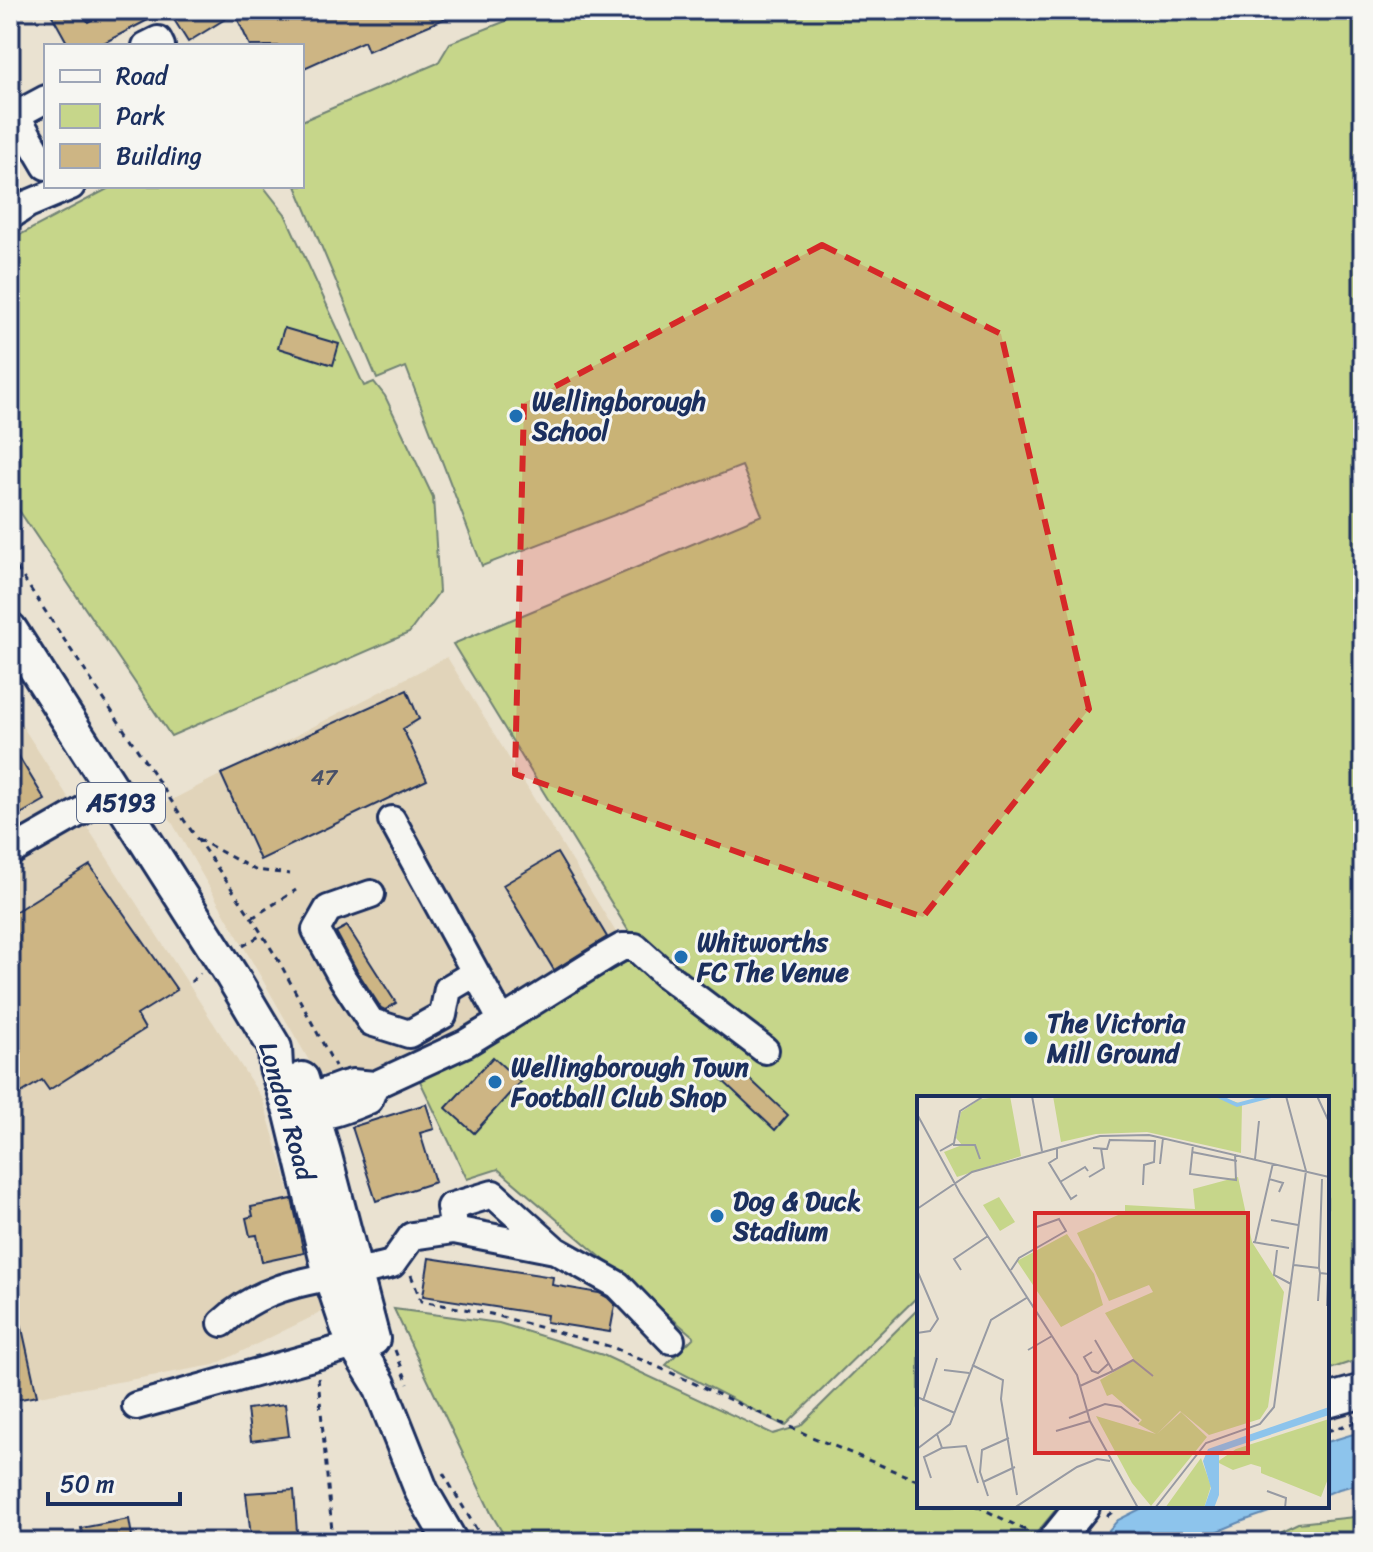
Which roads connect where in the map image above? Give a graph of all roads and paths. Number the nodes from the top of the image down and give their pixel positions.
1 (44, 100) edge
2 (13, 116) edge
3 (44, 163) edge
4 (61, 188) edge
5 (10, 216) edge
6 (10, 558) edge
7 (10, 629) edge
8 (115, 792) junction
9 (184, 820) junction
10 (392, 820) dead end
11 (10, 852) edge
12 (290, 874) dead end
13 (296, 890) dead end
14 (371, 894) dead end
15 (252, 918) junction
16 (262, 935) junction
17 (236, 950) dead end
18 (475, 973) junction
19 (502, 1021) junction
20 (765, 1050) dead end
21 (334, 1065) dead end
22 (305, 1111) junction
23 (454, 1230) junction
24 (555, 1250) junction
25 (402, 1251) junction
26 (342, 1274) junction
27 (222, 1323) dead end
28 (671, 1340) dead end
29 (355, 1345) junction
30 (395, 1350) dead end
31 (316, 1354) junction
32 (379, 1384) junction
33 (1363, 1391) edge
34 (411, 1392) dead end
35 (1329, 1400) edge
36 (136, 1406) dead end
37 (1363, 1420) edge
38 (1329, 1430) edge
39 (437, 1463) dead end
40 (917, 1480) edge
41 (981, 1508) edge
42 (1081, 1508) edge
43 (1048, 1540) edge
44 (333, 1542) edge
45 (451, 1542) edge
46 (484, 1542) edge

1 - 2 lane
2 - 3 lane
4 - 5 lane
6 - 9 path
7 - 8 main road, London Road / A5193
8 - 11 lane
8 - 22 main road, London Road / A5193
9 - 12 path
9 - 15 path
10 - 18 lane
13 - 15 path
14 - 18 lane
15 - 16 path
16 - 17 path
16 - 21 path
18 - 19 lane
19 - 20 lane
19 - 22 lane
22 - 26 main road, London Road / A5193
23 - 24 lane
23 - 24 lane
23 - 25 lane
24 - 28 lane
25 - 26 lane
25 - 40 path
26 - 27 lane
26 - 29 main road, London Road / A5193
26 - 32 main road
29 - 31 lane
29 - 32 main road, London Road / A5193
30 - 34 path
31 - 36 lane
31 - 44 path
32 - 45 main road, London Road / A5193
33 - 35 main road
37 - 38 path
39 - 46 path
41 - 43 path
42 - 43 main road

